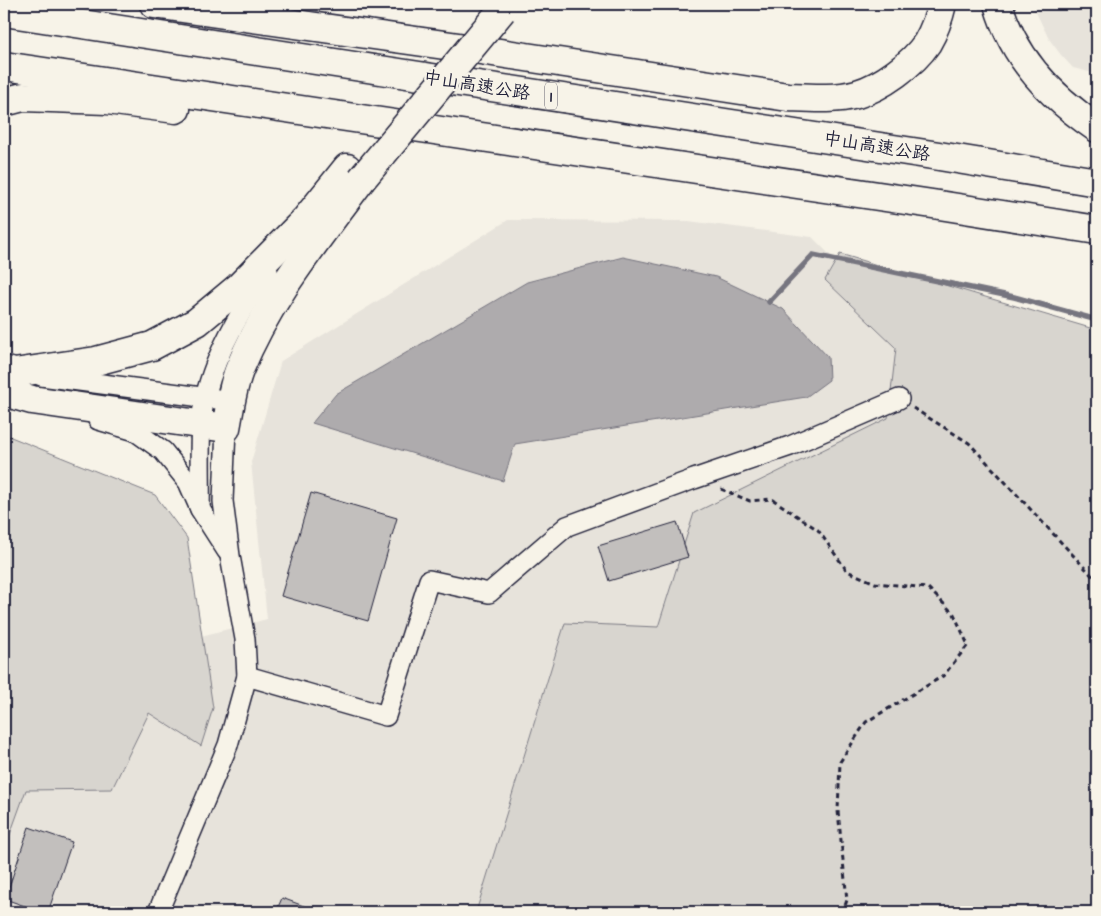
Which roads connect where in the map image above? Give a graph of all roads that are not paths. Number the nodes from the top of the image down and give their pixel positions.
1 (154, 4) edge
2 (942, 4) edge
3 (998, 4) edge
4 (497, 6) edge
5 (4, 12) edge
6 (4, 66) edge
7 (4, 102) edge
8 (291, 108) junction
9 (1097, 128) edge
10 (354, 174) junction
11 (1097, 182) edge
12 (306, 219) junction
13 (1097, 230) edge
14 (7, 378) edge
15 (218, 399) junction
16 (899, 399) road end
17 (32, 400) junction
18 (214, 426) junction
19 (200, 509) junction
20 (230, 556) junction
21 (247, 676) junction
22 (158, 912) edge

1 - 2 highway
3 - 9 highway
4 - 10 highway
5 - 11 highway, 中山高速公路 / 1
6 - 8 highway
7 - 8 highway
8 - 13 highway
10 - 12 highway
10 - 15 highway
12 - 14 highway
12 - 15 lane
14 - 15 lane
14 - 17 highway
15 - 18 highway
16 - 21 lane
17 - 18 highway
17 - 19 lane
18 - 19 lane
18 - 20 lane
19 - 20 lane
20 - 21 lane
21 - 22 lane

